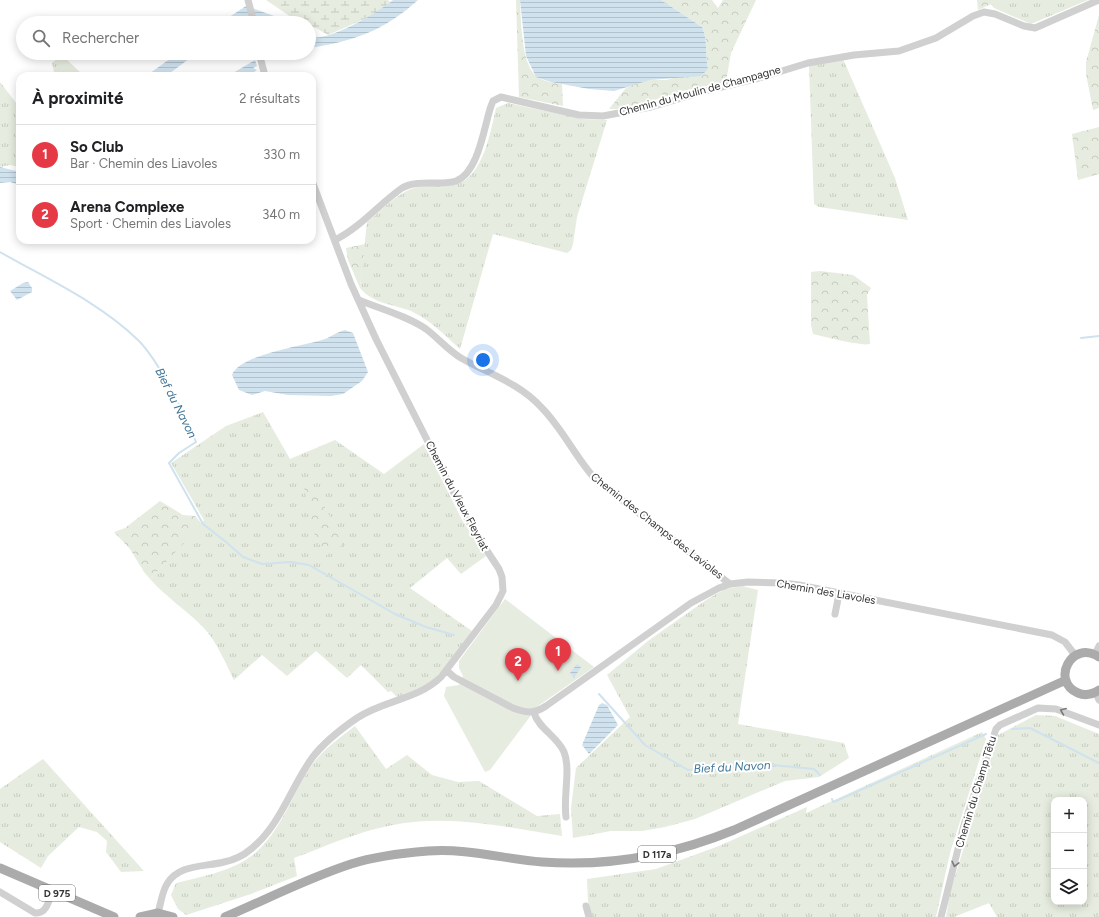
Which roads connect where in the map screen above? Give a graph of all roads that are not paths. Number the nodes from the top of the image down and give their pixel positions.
1 (1099, 0) edge
2 (248, 2) edge
3 (252, 16) edge
4 (261, 60) edge
5 (263, 72) edge
6 (316, 191) edge
7 (335, 240) junction
8 (359, 300) junction
9 (730, 584) junction
10 (839, 594) junction
11 (835, 614) dead end
12 (1098, 653) edge
13 (1075, 655) junction
14 (447, 670) junction
15 (1066, 680) junction
16 (1098, 694) edge
17 (534, 712) junction
18 (1099, 725) edge
19 (566, 816) dead end
20 (0, 868) edge
21 (52, 891) junction
22 (0, 892) edge
23 (586, 906) dead end
24 (158, 913) junction
25 (114, 917) edge
26 (140, 917) edge
27 (172, 917) edge
28 (225, 917) edge
29 (589, 917) edge
30 (941, 917) edge

1 - 7 street, Chemin du Moulin de Champagne
2 - 3 street
4 - 5 street
6 - 7 street, Chemin du Vieux Fleyriat
7 - 8 street, Chemin du Vieux Fleyriat
8 - 9 street, Chemin des Champs des Lavioles
8 - 14 street, Chemin du Vieux Fleyriat
9 - 10 street, Chemin des Liavoles
9 - 17 street, Chemin des Liavoles
10 - 11 street
10 - 13 street, Chemin des Liavoles
12 - 13 main road
13 - 15 main road
14 - 17 street
14 - 24 street, Chemin du Vieux Fleyriat
15 - 16 main road
15 - 28 main road, D 117a
17 - 19 street
18 -> 30 street, Chemin du Champ Têtu
20 - 21 main road, D 975
21 - 22 street
21 - 25 main road, D 975
23 - 29 street
24 - 26 main road
24 - 27 main road

